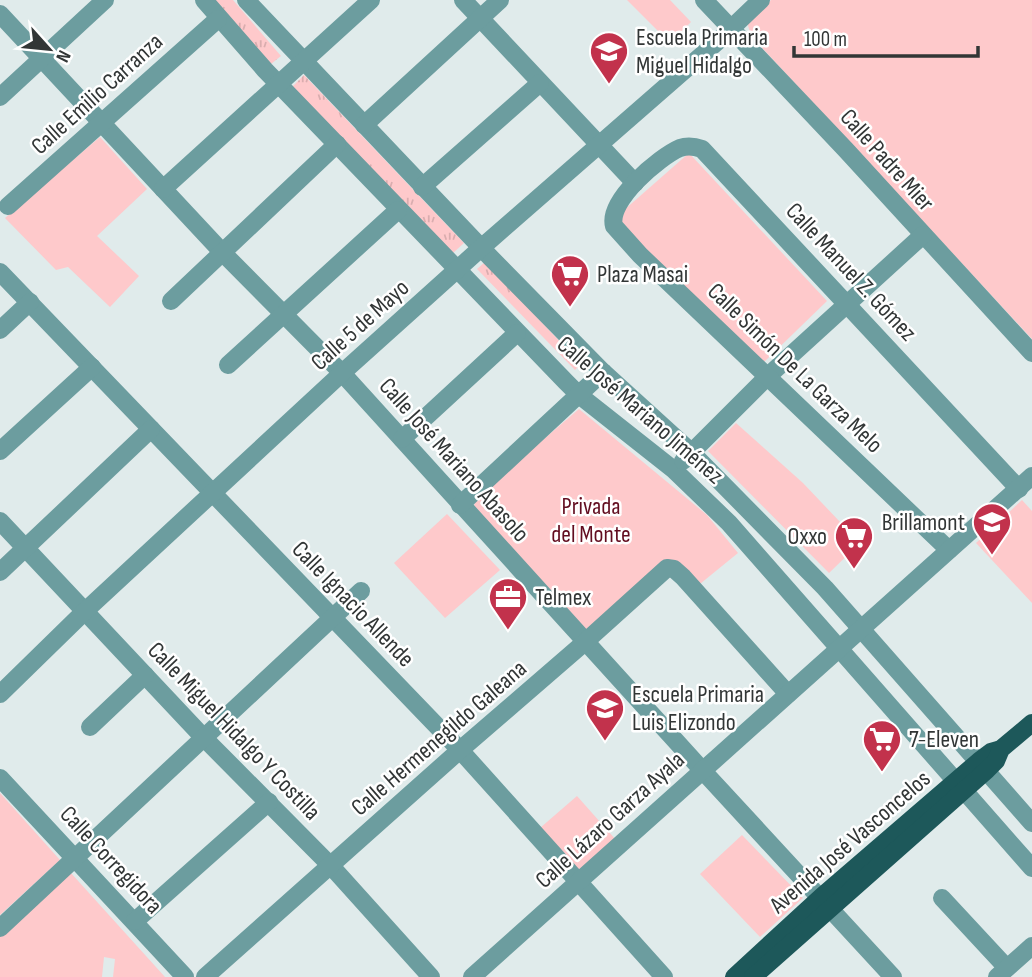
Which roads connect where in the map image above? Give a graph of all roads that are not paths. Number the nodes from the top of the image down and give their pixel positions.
1 (105, 0) edge
2 (204, 0) edge
3 (246, 0) edge
4 (371, 0) edge
5 (463, 0) edge
6 (500, 0) edge
7 (704, 0) edge
8 (761, 0) edge
9 (0, 14) edge
10 (480, 18) junction
11 (218, 19) junction
12 (731, 29) junction
13 (41, 58) junction
14 (303, 62) junction
15 (278, 83) junction
16 (540, 83) junction
17 (0, 97) edge
18 (101, 124) junction
19 (364, 125) junction
20 (338, 145) junction
21 (600, 147) junction
22 (635, 183) junction
23 (422, 187) junction
24 (163, 189) junction
25 (8, 206) dead end
26 (398, 210) junction
27 (923, 235) junction
28 (481, 248) junction
29 (222, 252) junction
30 (457, 270) junction
31 (0, 272) edge
32 (171, 301) dead end
33 (30, 302) junction
34 (847, 303) junction
35 (283, 313) junction
36 (0, 330) edge
37 (517, 333) junction
38 (1032, 354) edge
39 (228, 365) dead end
40 (92, 367) junction
41 (603, 372) junction
42 (342, 373) junction
43 (768, 376) junction
44 (579, 395) junction
45 (151, 429) junction
46 (402, 439) junction
47 (0, 451) edge
48 (691, 452) junction
49 (674, 470) junction
50 (1025, 483) edge
51 (214, 494) junction
52 (460, 505) junction
53 (0, 522) edge
54 (25, 548) junction
55 (949, 550) junction
56 (0, 572) edge
57 (361, 591) dead end
58 (83, 612) junction
59 (332, 618) junction
60 (861, 628) junction
61 (586, 642) junction
62 (839, 649) junction
63 (145, 676) junction
64 (0, 694) edge
65 (788, 694) junction
66 (1032, 723) edge
67 (90, 727) dead end
68 (204, 738) junction
69 (460, 750) junction
70 (983, 765) junction
71 (703, 771) junction
72 (0, 778) edge
73 (960, 786) junction
74 (269, 802) junction
75 (1032, 823) edge
76 (75, 860) junction
77 (331, 866) junction
78 (1032, 868) edge
79 (578, 882) junction
80 (942, 898) dead end
81 (827, 903) junction
82 (135, 921) junction
83 (0, 928) edge
84 (1032, 946) edge
85 (1002, 972) edge
86 (185, 977) edge
87 (205, 977) edge
88 (431, 977) edge
89 (472, 977) edge
90 (664, 977) edge
91 (734, 977) edge
92 (753, 977) edge
93 (893, 977) edge

1 - 13 street
2 - 11 street, Calle José Mariano Jiménez
3 - 14 street, Calle José Mariano Jiménez
4 - 14 street
5 - 10 street
6 - 10 street
7 - 12 street, Calle Padre Mier
8 - 12 street, Calle 5 de Mayo
9 - 13 street, Calle José Mariano Abasolo
10 - 16 street
10 - 19 street
11 - 15 street, Calle José Mariano Jiménez
11 - 18 street, Calle Emilio Carranza
12 - 21 street, Calle 5 de Mayo
12 - 27 street, Calle Padre Mier
13 - 17 street
13 - 18 street, Calle José Mariano Abasolo
14 - 15 street
14 - 19 street, Calle José Mariano Jiménez
15 - 20 street, Calle José Mariano Jiménez
15 - 24 street
16 - 21 street
16 - 23 street
18 - 24 street, Calle José Mariano Abasolo
18 - 25 street, Calle Emilio Carranza
19 - 23 street, Calle José Mariano Jiménez
20 - 26 street, Calle José Mariano Jiménez
20 - 29 street
21 - 22 street
21 - 28 street, Calle 5 de Mayo
22 - 34 street, Calle Manuel Z. Gómez
22 - 43 street, Calle Simón De La Garza Melo
23 - 28 street, Calle José Mariano Jiménez
24 - 29 street, Calle José Mariano Abasolo
26 - 30 street, Calle José Mariano Jiménez
26 - 35 street
27 - 34 street
27 - 38 street, Calle Padre Mier
28 - 30 street, Calle 5 de Mayo
28 - 41 street, Calle José Mariano Jiménez
29 - 32 street
29 - 35 street, Calle José Mariano Abasolo
30 - 37 street, Calle José Mariano Jiménez
30 - 42 street, Calle 5 de Mayo
31 - 33 street, Calle Ignacio Allende
33 - 36 street
33 - 40 street, Calle Ignacio Allende
34 - 43 street
34 - 50 street, Calle Manuel Z. Gómez
35 - 39 street
35 - 42 street, Calle José Mariano Abasolo
37 - 44 street, Calle José Mariano Jiménez
37 - 46 street
40 - 45 street, Calle Ignacio Allende
40 - 47 street
41 - 44 street
41 - 48 street, Calle José Mariano Jiménez
42 - 46 street, Calle José Mariano Abasolo
42 - 51 street, Calle 5 de Mayo
43 - 48 street
43 - 55 street, Calle Simón De La Garza Melo
44 - 49 street, Calle José Mariano Jiménez
44 - 52 street
45 - 51 street, Calle Ignacio Allende
45 - 54 street
46 - 52 street, Calle José Mariano Abasolo
48 - 49 street
48 - 60 street, Calle José Mariano Jiménez
49 - 62 street, Calle José Mariano Jiménez
50 - 55 street, Calle Lázaro Garza Ayala
51 - 58 street, Calle 5 de Mayo
51 - 59 street, Calle Ignacio Allende
52 - 61 street, Calle José Mariano Abasolo
53 - 54 street, Calle Miguel Hidalgo Y Costilla
54 - 56 street
54 - 58 street, Calle Miguel Hidalgo Y Costilla
55 - 60 street, Calle Lázaro Garza Ayala
57 - 59 street
58 - 63 street, Calle Miguel Hidalgo Y Costilla
58 - 64 street, Calle 5 de Mayo
59 - 68 street
59 - 69 street, Calle Ignacio Allende
60 - 62 street, Calle Lázaro Garza Ayala
60 - 70 street, Calle José Mariano Jiménez
61 - 65 street, Calle Hermenegildo Galeana
61 - 69 street, Calle Hermenegildo Galeana
61 - 71 street, Calle José Mariano Abasolo
62 - 65 street, Calle Lázaro Garza Ayala
62 - 73 street, Calle José Mariano Jiménez
63 - 67 street
63 - 68 street, Calle Miguel Hidalgo Y Costilla
65 - 71 street, Calle Lázaro Garza Ayala
66 - 70 main road, Avenida José Vasconcelos
68 - 74 street, Calle Miguel Hidalgo Y Costilla
68 - 76 street
69 - 77 street, Calle Hermenegildo Galeana
69 - 79 street, Calle Ignacio Allende
70 - 73 main road, Avenida José Vasconcelos
70 - 75 street, Calle José Mariano Jiménez
71 - 79 street, Calle Lázaro Garza Ayala
71 - 81 street, Calle José Mariano Abasolo
72 - 76 street, Calle Corregidora
73 - 78 street, Calle José Mariano Jiménez
73 - 81 main road, Avenida José Vasconcelos
74 - 77 street, Calle Miguel Hidalgo Y Costilla
74 - 82 street
76 - 82 street, Calle Corregidora
76 - 83 street
77 - 87 street, Calle Hermenegildo Galeana
77 - 88 street, Calle Miguel Hidalgo Y Costilla
79 - 89 street, Calle Lázaro Garza Ayala
79 - 90 street, Calle Ignacio Allende
80 - 85 street
81 - 91 main road, Avenida José Vasconcelos
81 - 92 main road, Avenida José Vasconcelos
81 - 93 street, Calle José Mariano Abasolo
82 - 86 street, Calle Corregidora
84 - 85 street

